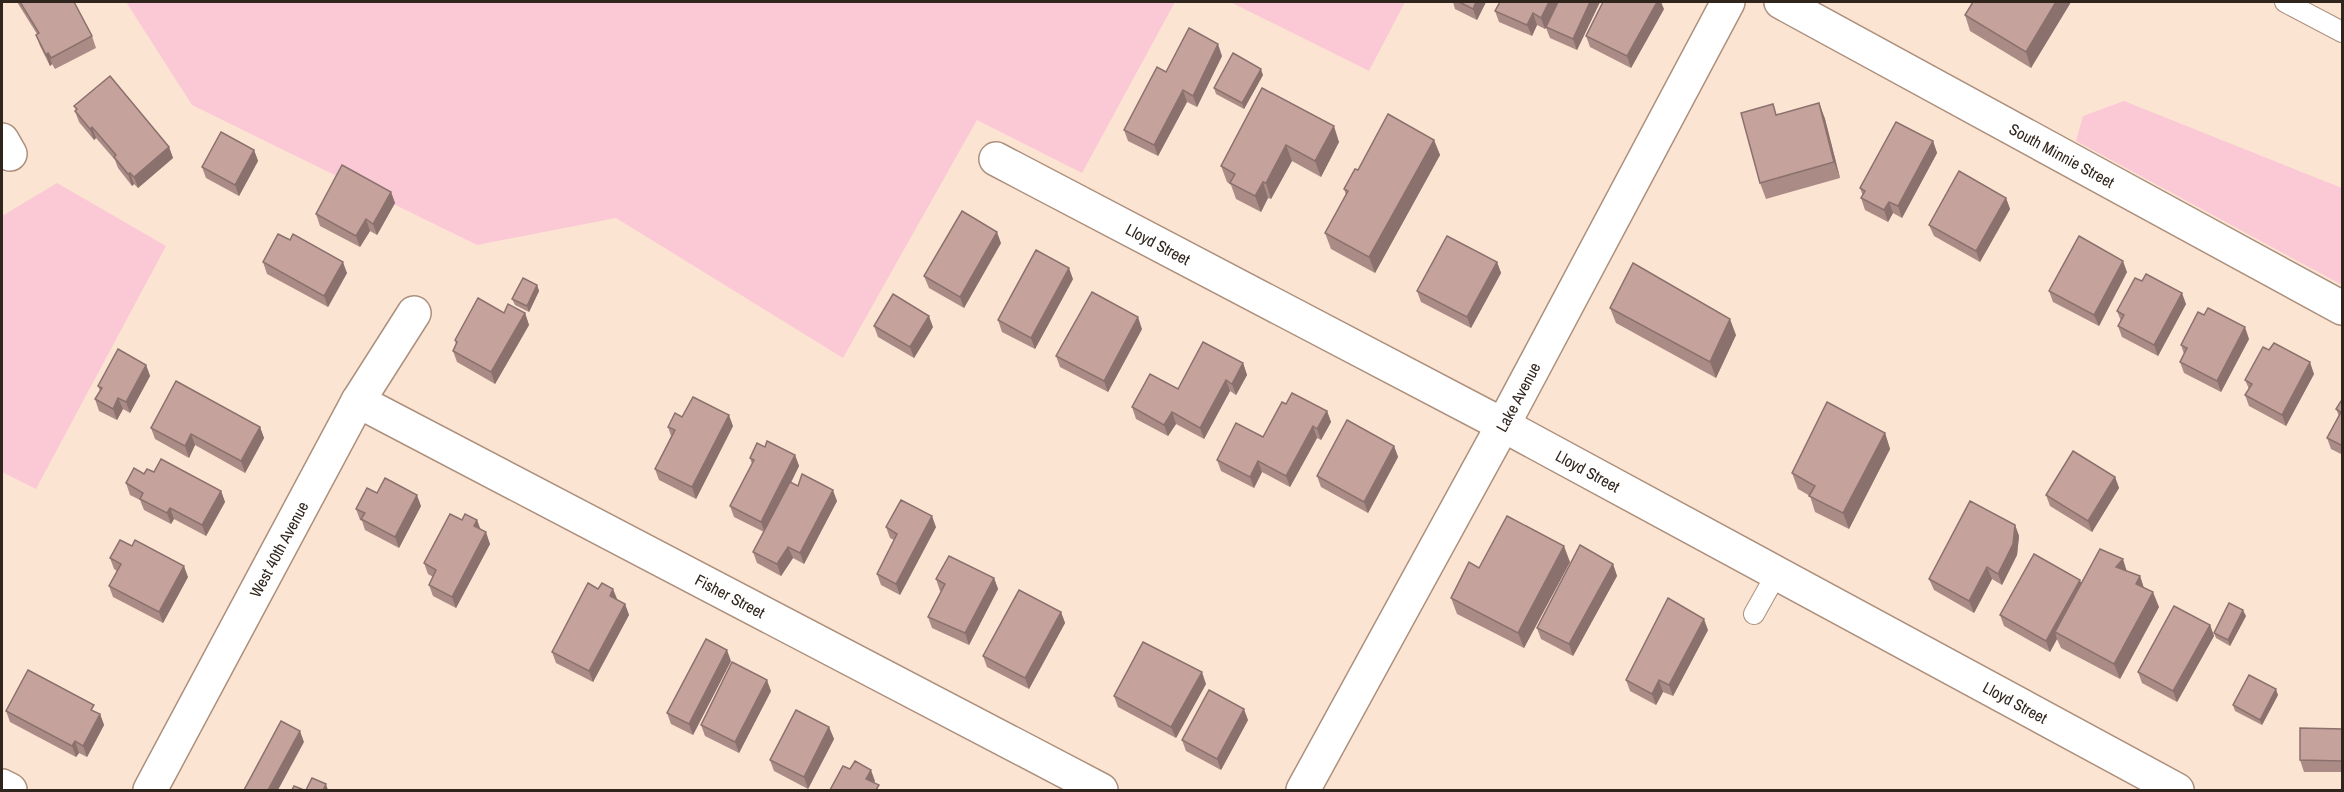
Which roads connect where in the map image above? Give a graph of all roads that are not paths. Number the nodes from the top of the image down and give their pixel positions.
1 (1728, 2) edge
2 (1781, 2) edge
3 (2285, 2) edge
4 (2343, 32) edge
5 (996, 159) dead end
6 (2343, 308) edge
7 (414, 313) dead end
8 (358, 401) junction
9 (1503, 424) junction
10 (1777, 573) junction
11 (1754, 614) dead end
12 (2, 786) edge
13 (10, 790) edge
14 (150, 790) edge
15 (1101, 790) edge
16 (1303, 790) edge
17 (2177, 790) edge

1 - 9 street, Lake Avenue
2 - 6 street, South Minnie Street
3 - 4 lane
5 - 9 street, Lloyd Street
7 - 8 street, West 40th Avenue
8 - 14 street, West 40th Avenue
8 - 15 street, Fisher Street
9 - 10 street, Lloyd Street
9 - 16 street, Lake Avenue
10 - 11 lane
10 - 17 street, Lloyd Street
12 - 13 street

